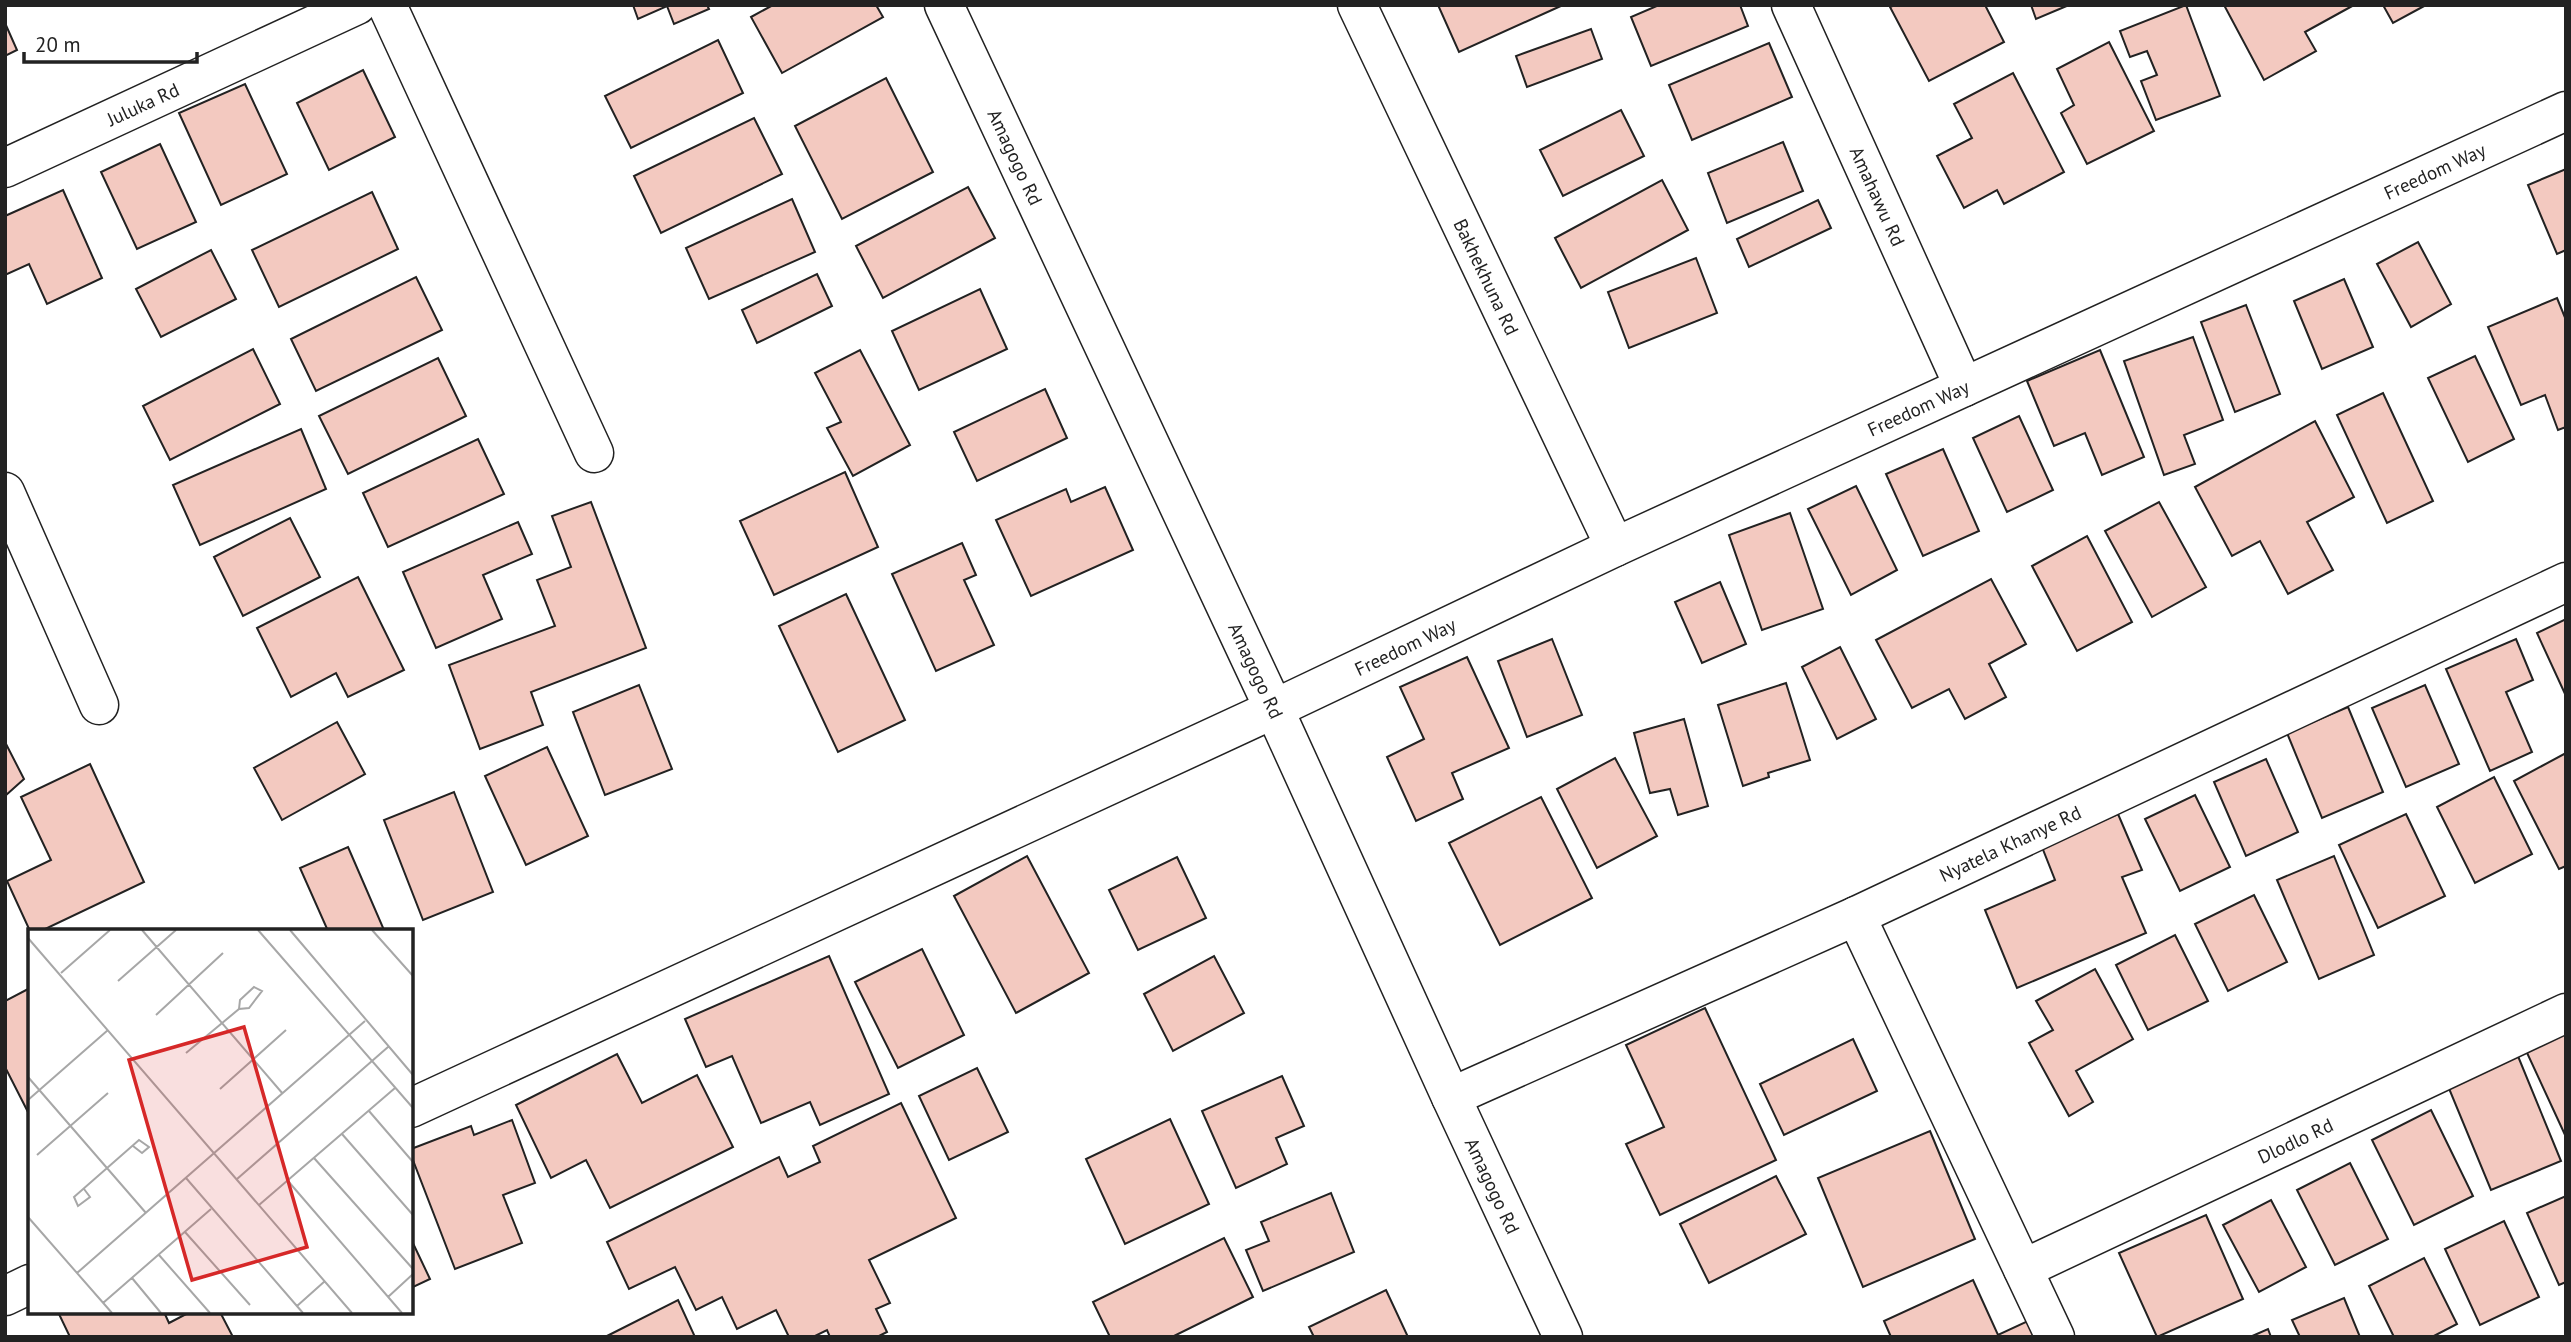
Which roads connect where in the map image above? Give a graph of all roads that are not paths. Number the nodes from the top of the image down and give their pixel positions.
1 (357, 5) edge
2 (387, 5) edge
3 (944, 5) edge
4 (1357, 5) edge
5 (1791, 5) edge
6 (2566, 111) edge
7 (5, 168) edge
8 (1964, 387) junction
9 (594, 453) dead end
10 (5, 492) edge
11 (1615, 547) junction
12 (2566, 582) edge
13 (99, 705) dead end
14 (1274, 709) junction
15 (1856, 916) junction
16 (2566, 1013) edge
17 (1451, 1097) junction
18 (413, 1107) edge
19 (2023, 1269) junction
20 (28, 1285) edge
21 (5, 1296) edge
22 (1563, 1337) edge
23 (2055, 1337) edge

1 - 7 street, Juluka Rd
2 - 9 street
3 - 14 street, Amagogo Rd
4 - 11 street, Bakhekhuna Rd
5 - 8 street, Amahawu Rd
6 - 8 street, Freedom Way
8 - 11 street, Freedom Way
10 - 13 street
11 - 14 street, Freedom Way
12 - 15 street, Nyatela Khanye Rd
14 - 17 street, Amagogo Rd
14 - 18 street, Freedom Way
15 - 17 street, Nyatela Khanye Rd
15 - 19 street
16 - 19 street, Dlodlo Rd
17 - 22 street, Amagogo Rd
19 - 23 street
20 - 21 street

